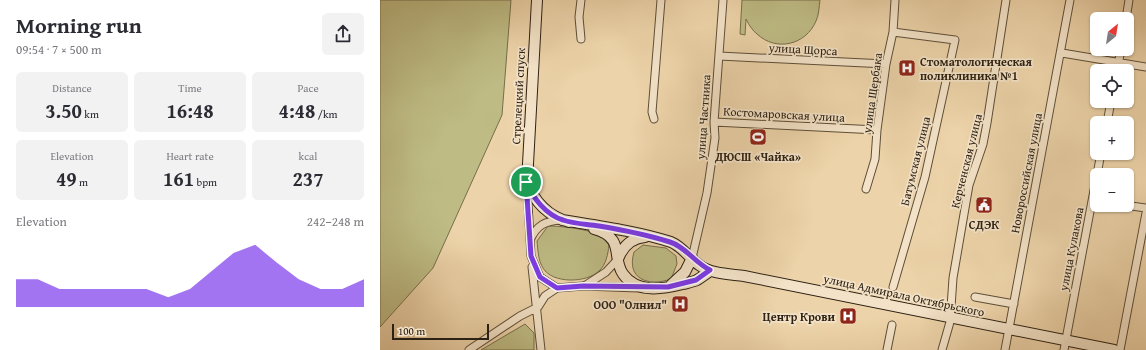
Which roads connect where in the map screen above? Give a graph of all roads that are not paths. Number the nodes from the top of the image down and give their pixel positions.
1 (537, 0) edge
2 (581, 0) edge
3 (661, 0) edge
4 (723, 0) edge
5 (895, 0) edge
6 (1006, 0) edge
7 (1070, 0) edge
8 (1129, 0) edge
9 (1127, 12) edge
10 (893, 32) junction
11 (581, 39) dead end
12 (1062, 53) junction
13 (719, 56) junction
14 (1120, 56) edge
15 (1119, 62) junction
16 (886, 64) junction
17 (1146, 67) edge
18 (654, 119) dead end
19 (714, 122) junction
20 (877, 130) junction
21 (526, 182) junction
22 (866, 189) dead end
23 (1134, 206) edge
24 (1146, 208) edge
25 (1092, 212) edge
26 (1146, 213) edge
27 (562, 220) junction
28 (649, 237) junction
29 (530, 242) junction
30 (531, 256) junction
31 (692, 258) junction
32 (618, 259) junction
33 (710, 270) junction
34 (583, 286) junction
35 (668, 287) junction
36 (894, 287) dead end
37 (557, 288) junction
38 (644, 288) junction
39 (975, 297) dead end
40 (1014, 304) junction
41 (538, 307) junction
42 (951, 318) junction
43 (892, 326) dead end
44 (1009, 330) junction
45 (1064, 345) edge
46 (469, 350) edge
47 (541, 350) edge
48 (887, 350) edge
49 (942, 350) edge
50 (1005, 350) edge
51 (1114, 350) edge
52 (1120, 350) edge

1 - 21 main road, Стрелецкий спуск
2 - 11 street
3 - 18 street
4 - 13 street, улица Частника
5 - 10 street, улица Щербака
6 - 42 street, Керченская улица
7 - 12 street, Новороссийская улица
8 - 9 street
10 - 16 street, улица Щербака
10 - 36 street, Батумская улица
12 - 15 street
12 - 40 street, Новороссийская улица
13 - 16 street, улица Щорса
13 - 19 street, улица Частника
14 - 15 street
15 - 17 street
16 - 20 street, улица Щербака
19 - 20 street, Костомаровская улица
19 - 31 street, улица Частника
20 - 22 street, улица Щербака
21 - 27 main road, Стрелецкий спуск
21 - 29 street
23 - 24 street
25 - 45 street, улица Кулакова
26 - 52 street
27 - 28 main road
27 - 29 street
27 - 32 main road
28 - 31 main road
28 - 32 main road
29 - 30 street
30 - 37 street
30 - 41 street
31 - 33 main road, улица Адмирала Октябрьского
31 - 35 main road
32 - 34 street
32 - 38 main road
33 - 35 main road
33 - 42 main road, улица Адмирала Октябрьского
34 - 37 street
34 - 38 street
35 - 38 main road
37 - 41 street
39 - 40 street
40 - 44 street, Новороссийская улица
41 - 46 street
41 - 47 street
42 - 44 main road, улица Адмирала Октябрьского
42 - 49 street, Керченская улица
43 - 48 street
44 - 45 main road, улица Адмирала Октябрьского
44 - 50 street, Новороссийская улица
45 - 51 main road, улица Адмирала Октябрьского

